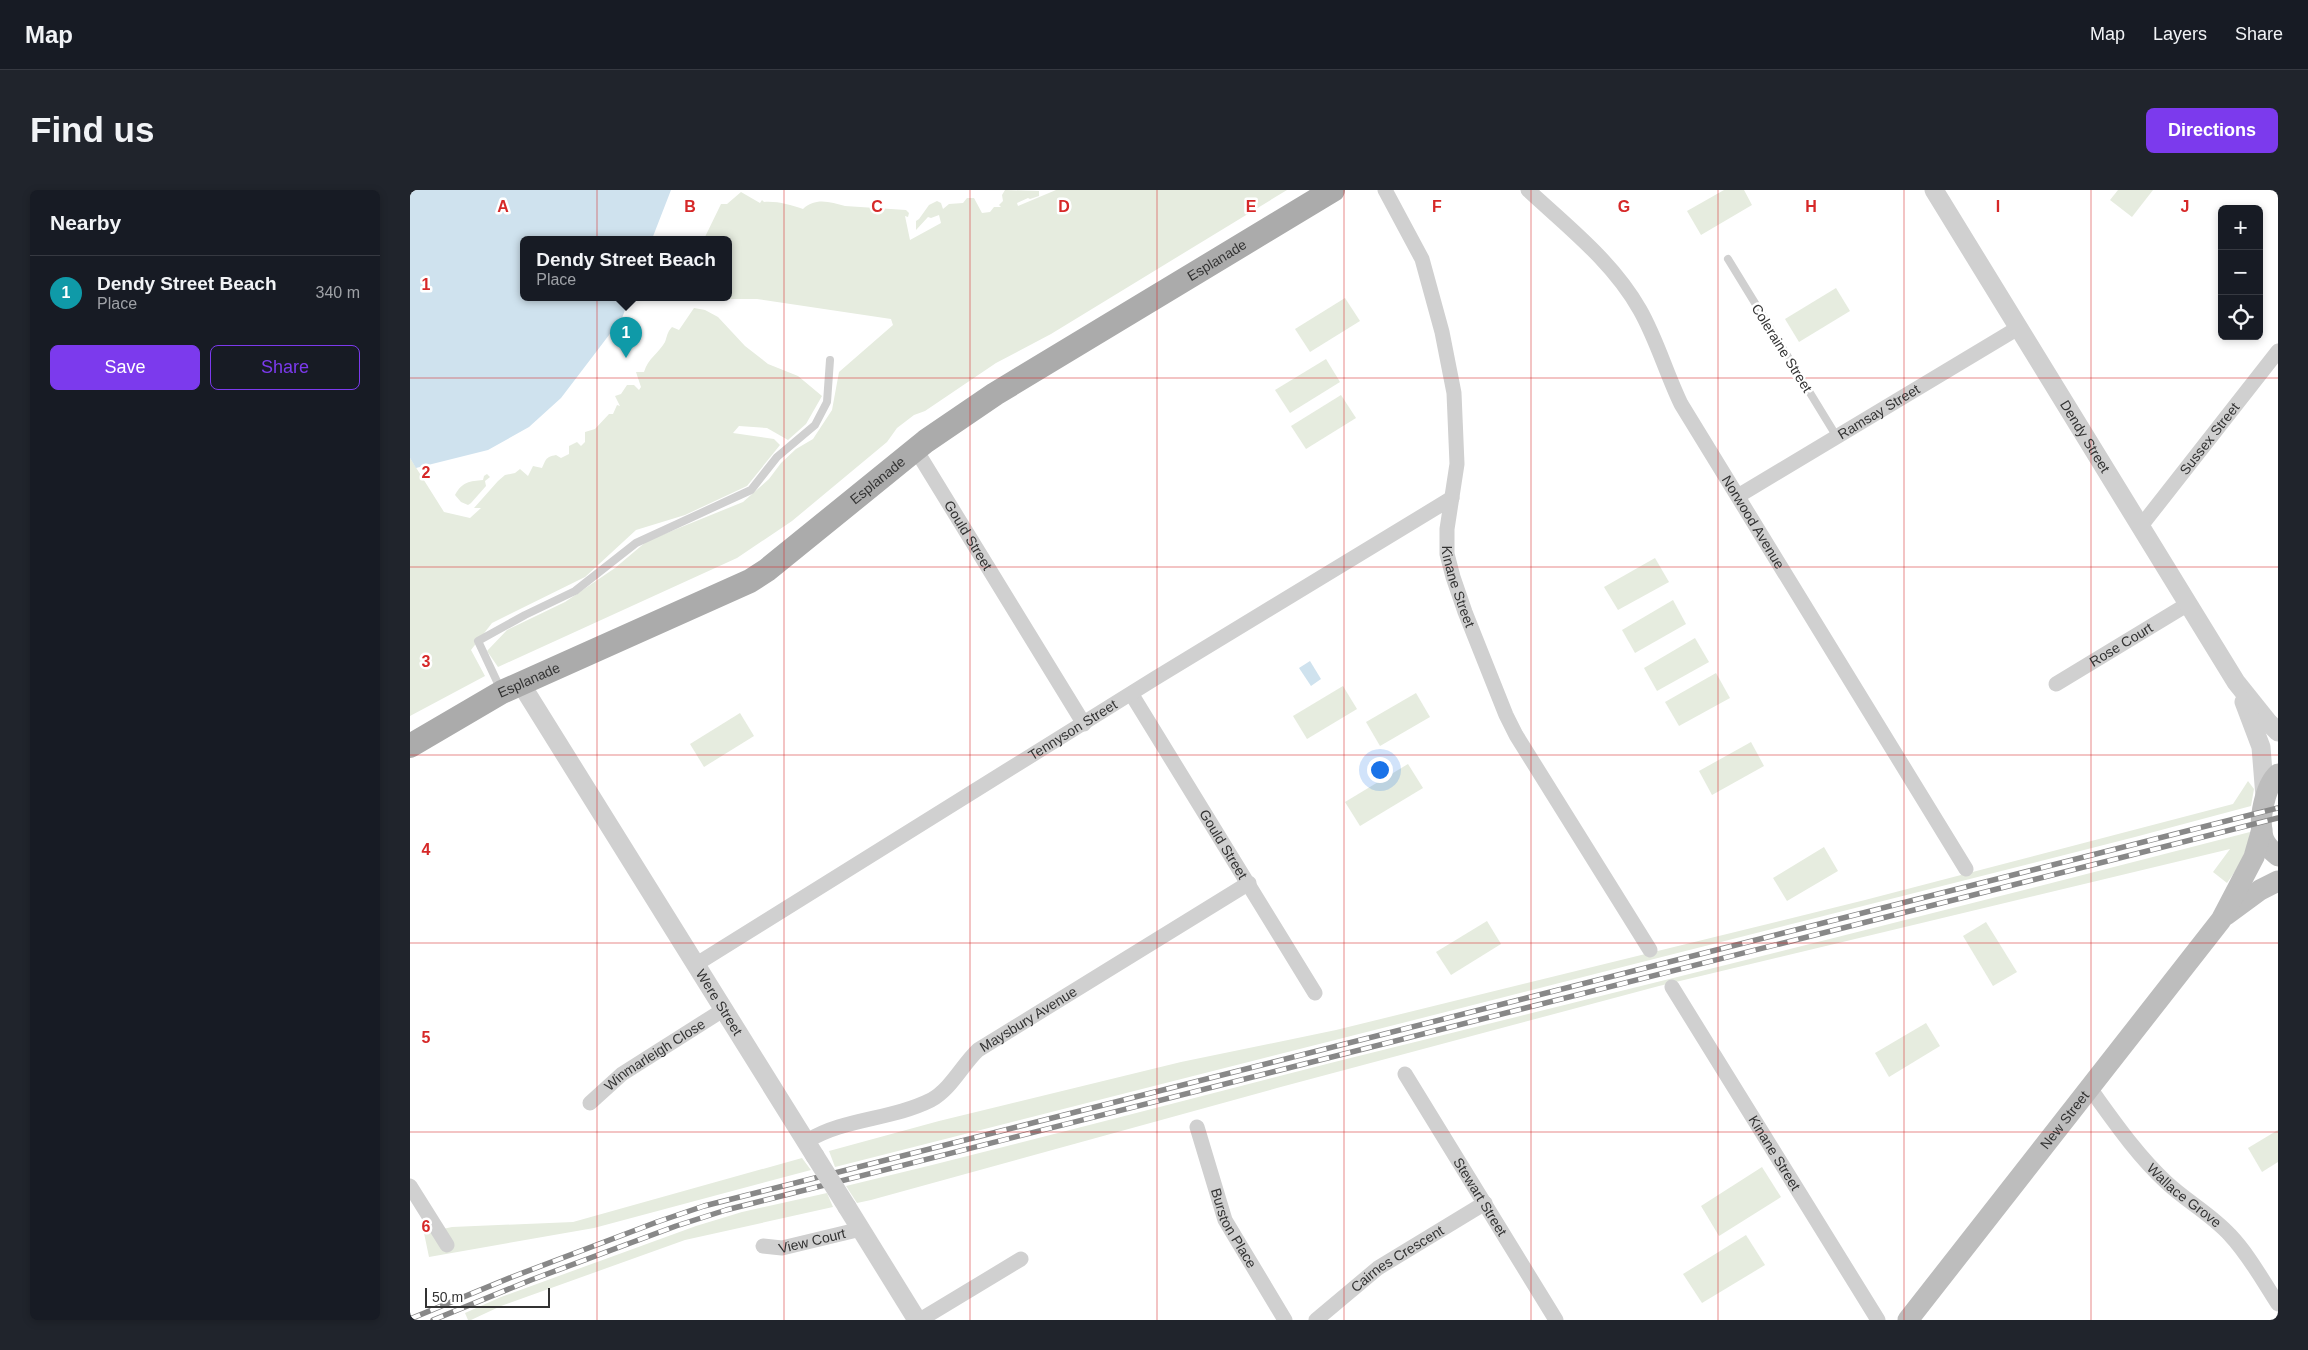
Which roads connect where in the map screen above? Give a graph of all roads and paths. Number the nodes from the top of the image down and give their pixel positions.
1 (1333, 190) edge
2 (1385, 190) edge
3 (1528, 190) edge
4 (1934, 190) edge
5 (1728, 259) dead end
6 (2018, 328) junction
7 (2278, 351) edge
8 (830, 360) dead end
9 (1837, 438) junction
10 (916, 450) junction
11 (1738, 496) junction
12 (1452, 498) junction
13 (2141, 526) junction
14 (2188, 604) junction
15 (2236, 682) junction
16 (2056, 684) dead end
17 (512, 688) junction
18 (1132, 695) junction
19 (1084, 724) junction
20 (2278, 732) edge
21 (410, 746) edge
22 (2278, 774) edge
23 (2265, 797) junction
24 (2262, 829) junction
25 (2278, 856) edge
26 (1966, 869) dead end
27 (2278, 882) edge
28 (1249, 883) junction
29 (2221, 920) junction
30 (1650, 950) dead end
31 (695, 965) junction
32 (1672, 987) dead end
33 (1315, 993) dead end
34 (723, 1010) junction
35 (1405, 1074) dead end
36 (2089, 1087) junction
37 (590, 1103) dead end
38 (1197, 1127) dead end
39 (811, 1148) junction
40 (410, 1186) edge
41 (1485, 1203) junction
42 (861, 1229) junction
43 (447, 1245) dead end
44 (763, 1246) dead end
45 (1021, 1258) dead end
46 (2278, 1304) edge
47 (918, 1320) edge
48 (1284, 1320) edge
49 (1316, 1320) edge
50 (1556, 1320) edge
51 (1878, 1320) edge
52 (1908, 1320) edge

1 - 10 main road, Esplanade
2 - 12 street, Kinane Street
3 - 11 street, Norwood Avenue
4 - 6 street, Dendy Street
5 - 9 lane, Coleraine Street
6 - 9 street, Ramsay Street
6 - 13 street, Dendy Street
7 - 13 street, Sussex Street
8 - 17 lane
9 - 11 street, Ramsay Street
10 - 17 main road, Esplanade
10 - 19 street, Gould Street
11 - 26 street, Norwood Avenue
12 - 18 street, Tennyson Street
12 - 30 street, Kinane Street
13 - 14 street, Dendy Street
14 - 15 street, Dendy Street
14 - 16 street, Rose Court
15 - 20 street, Dendy Street
15 - 23 street, Dendy Street
17 - 21 main road, Esplanade
17 - 31 street, Were Street
18 - 19 street, Tennyson Street
18 - 28 street, Gould Street
19 - 31 street, Tennyson Street
22 - 23 main road
23 - 24 main road, New Street
24 - 25 main road
24 - 29 main road, New Street
27 - 29 main road, New Street
28 - 33 street, Gould Street
28 - 39 street, Maysbury Avenue
29 - 36 main road, New Street
31 - 34 street, Were Street
32 - 51 street, Kinane Street
34 - 37 street, Winmarleigh Close
34 - 39 street, Were Street
35 - 41 street, Stewart Street
36 - 46 street, Wallace Grove
36 - 52 main road, New Street
38 - 48 street, Burston Place
39 - 42 street, Were Street, bridge
40 - 43 street
41 - 49 street, Cairnes Crescent
41 - 50 street, Stewart Street
42 - 44 street, View Court
42 - 47 street, Were Street
45 - 47 street

